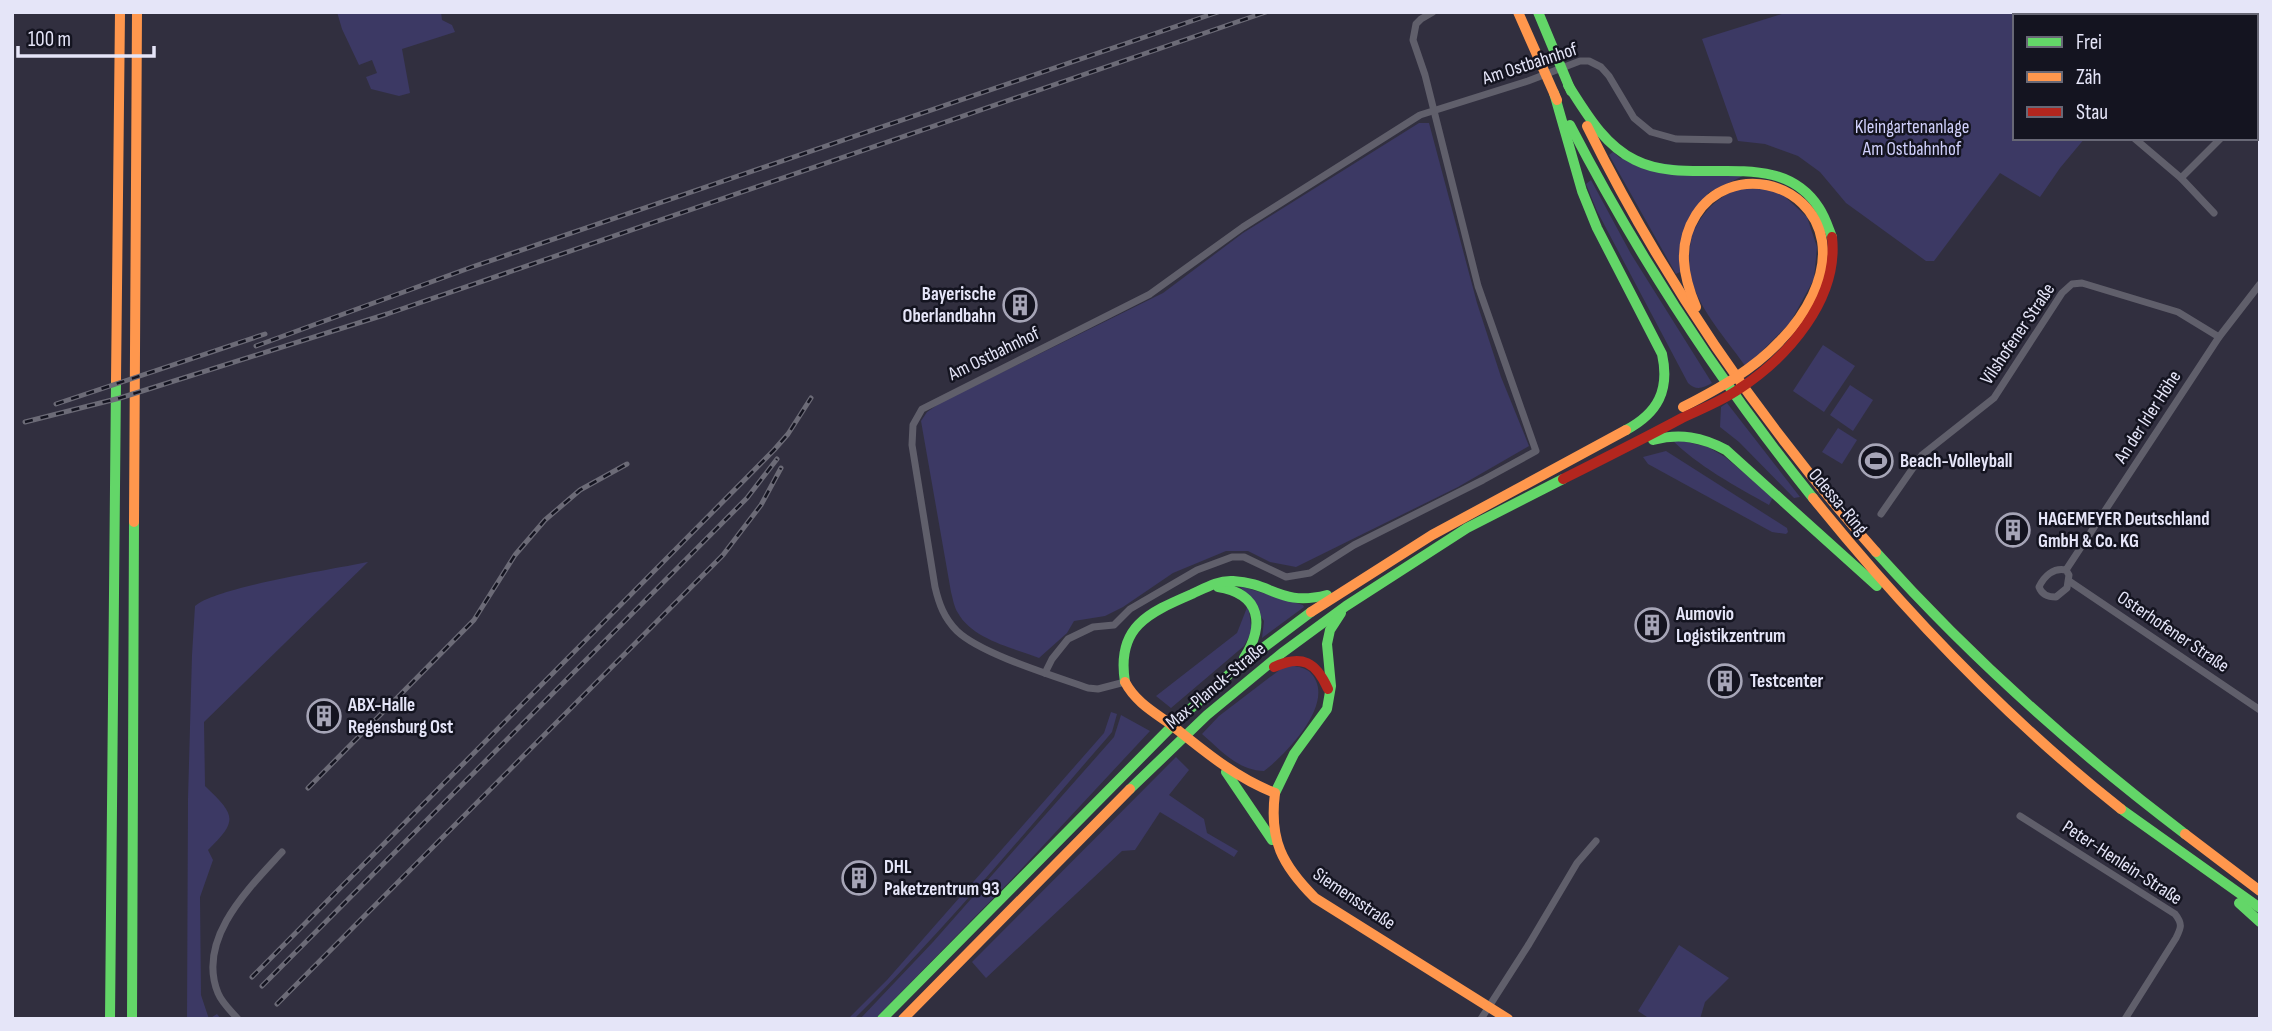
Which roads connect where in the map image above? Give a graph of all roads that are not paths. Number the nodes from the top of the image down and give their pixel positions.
1 (120, 12) edge
2 (137, 12) edge
3 (1433, 12) edge
4 (1518, 12) edge
5 (1538, 12) edge
6 (1568, 85) junction
7 (1553, 93) junction
8 (1433, 111) junction
9 (1728, 140) dead end
10 (2136, 140) edge
11 (2219, 140) edge
12 (2181, 178) junction
13 (2214, 213) dead end
14 (2260, 284) edge
15 (1709, 335) junction
16 (2218, 337) junction
17 (1609, 456) junction
18 (1539, 475) junction
19 (1881, 514) dead end
20 (2066, 570) junction
21 (2069, 581) junction
22 (1209, 586) junction
23 (1338, 591) junction
24 (1346, 606) junction
25 (1920, 623) junction
26 (1235, 670) junction
27 (1045, 673) junction
28 (1125, 682) junction
29 (1245, 683) junction
30 (1330, 697) junction
31 (2260, 710) edge
32 (1224, 769) junction
33 (1275, 793) junction
34 (2021, 816) dead end
35 (1596, 841) dead end
36 (1277, 848) junction
37 (2202, 848) junction
38 (282, 852) dead end
39 (2195, 866) junction
40 (2260, 881) edge
41 (2260, 891) edge
42 (2260, 908) edge
43 (2260, 922) edge
44 (1489, 1007) junction
45 (110, 1019) edge
46 (132, 1019) edge
47 (238, 1019) edge
48 (882, 1019) edge
49 (903, 1019) edge
50 (1481, 1019) edge
51 (1508, 1019) edge
52 (2125, 1019) edge

1 - 45 main road
2 - 46 main road
3 - 8 street
4 - 7 main road, Odessa-Ring
5 - 6 main road, Odessa-Ring
6 - 15 main road, Odessa-Ring
6 - 17 main road
7 - 18 main road
7 - 25 main road, Odessa-Ring
8 - 9 street, Am Ostbahnhof
8 - 27 street
8 - 27 street, Am Ostbahnhof
10 - 12 street
11 - 12 street
12 - 13 street
14 - 16 street, An der Irler Höhe
15 - 18 main road
15 - 37 main road, Odessa-Ring
16 - 19 street, Vilshofener Straße
16 - 20 street, An der Irler Höhe
17 - 24 main road, Max-Planck-Straße
17 - 25 main road
18 - 23 main road, Max-Planck-Straße
20 - 21 street
20 - 21 street, An der Irler Höhe
21 - 31 street, Osterhofener Straße
22 - 23 main road
22 - 26 main road
22 - 28 main road
23 - 26 main road, Max-Planck-Straße
24 - 29 main road, Max-Planck-Straße
24 - 30 main road
25 - 39 main road, Odessa-Ring
26 - 48 main road, Max-Planck-Straße
27 - 28 street, Am Ostbahnhof
28 - 32 main road
29 - 30 main road
29 - 49 main road, Max-Planck-Straße
30 - 33 main road
32 - 33 main road
32 - 36 main road
33 - 36 main road, Siemensstraße
34 - 52 street, Peter-Henlein-Straße
35 - 44 street
36 - 44 main road, Siemensstraße
37 - 40 main road
37 - 41 main road, Odessa-Ring
38 - 47 street
39 - 42 main road, Odessa-Ring
39 - 43 main road
44 - 50 street
44 - 51 main road, Siemensstraße

